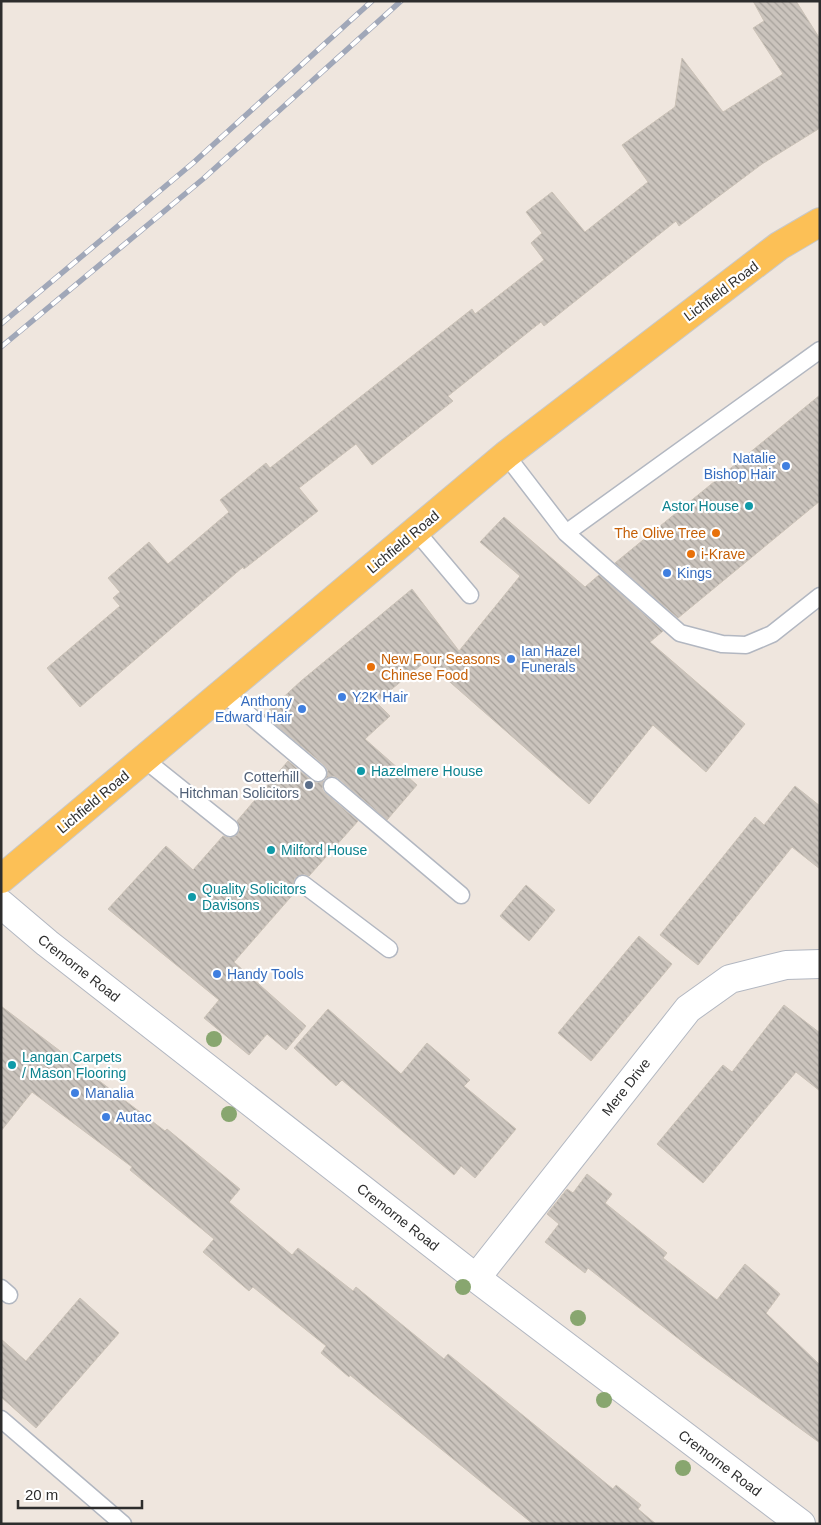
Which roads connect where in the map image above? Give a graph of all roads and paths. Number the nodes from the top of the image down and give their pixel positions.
1 (820, 222) edge
2 (820, 350) edge
3 (506, 455) junction
4 (416, 531) junction
5 (566, 533) junction
6 (470, 595) dead end
7 (820, 596) edge
8 (223, 693) junction
9 (144, 759) junction
10 (318, 774) dead end
11 (332, 786) dead end
12 (230, 828) dead end
13 (1, 879) edge
14 (302, 884) dead end
15 (460, 895) dead end
16 (1, 904) edge
17 (389, 950) dead end
18 (820, 964) edge
19 (476, 1278) junction
20 (1, 1419) edge
21 (123, 1524) edge
22 (800, 1524) edge

1 - 3 main road, Lichfield Road
2 - 5 lane
3 - 4 main road, Lichfield Road
3 - 5 lane
4 - 6 lane
4 - 8 main road, Lichfield Road
5 - 7 lane
8 - 9 main road, Lichfield Road
8 - 10 lane
9 - 12 lane
9 - 13 main road, Lichfield Road
11 - 15 lane
14 - 17 lane
16 - 19 street, Cremorne Road
18 - 19 street, Mere Drive
19 - 22 street, Cremorne Road
20 - 21 lane

